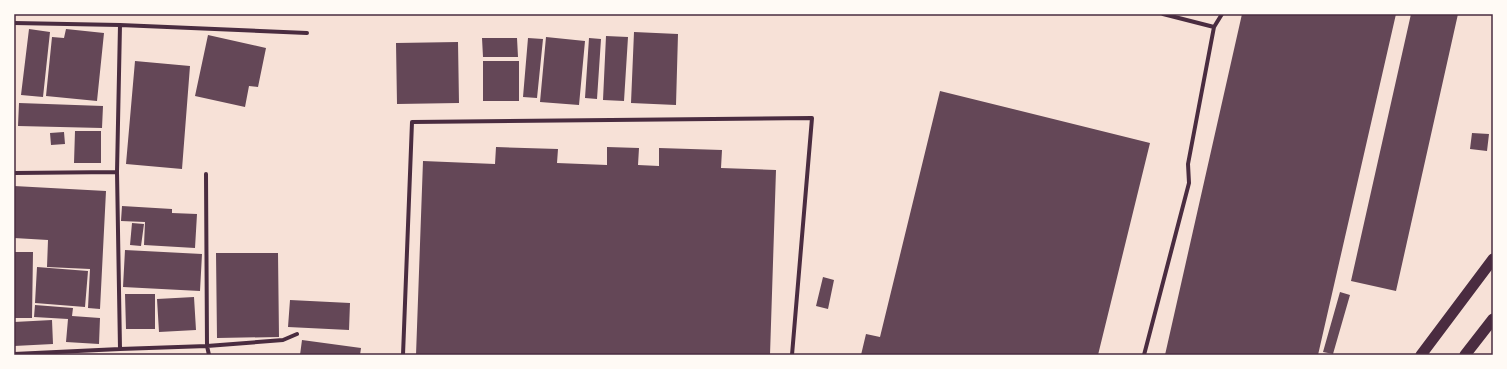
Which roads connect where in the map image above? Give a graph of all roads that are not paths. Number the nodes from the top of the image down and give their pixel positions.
1 (1163, 14) edge
2 (1222, 14) edge
3 (14, 23) edge
4 (120, 26) junction
5 (1214, 27) junction
6 (306, 33) dead end
7 (117, 172) junction
8 (14, 173) edge
9 (206, 174) dead end
10 (1493, 259) edge
11 (1493, 319) edge
12 (297, 334) dead end
13 (208, 346) junction
14 (120, 349) junction
15 (14, 354) edge
16 (209, 355) edge
17 (403, 355) edge
18 (792, 355) edge
19 (1144, 355) edge
20 (1421, 355) edge
21 (1465, 355) edge

1 - 5 street
2 - 5 street
3 - 4 street
4 - 6 street
4 - 7 street
5 - 19 street
7 - 8 street
7 - 14 street
9 - 13 street
10 - 20 highway
11 - 21 highway
12 - 13 street
13 - 14 street
13 - 16 street
14 - 15 street
17 - 18 street

